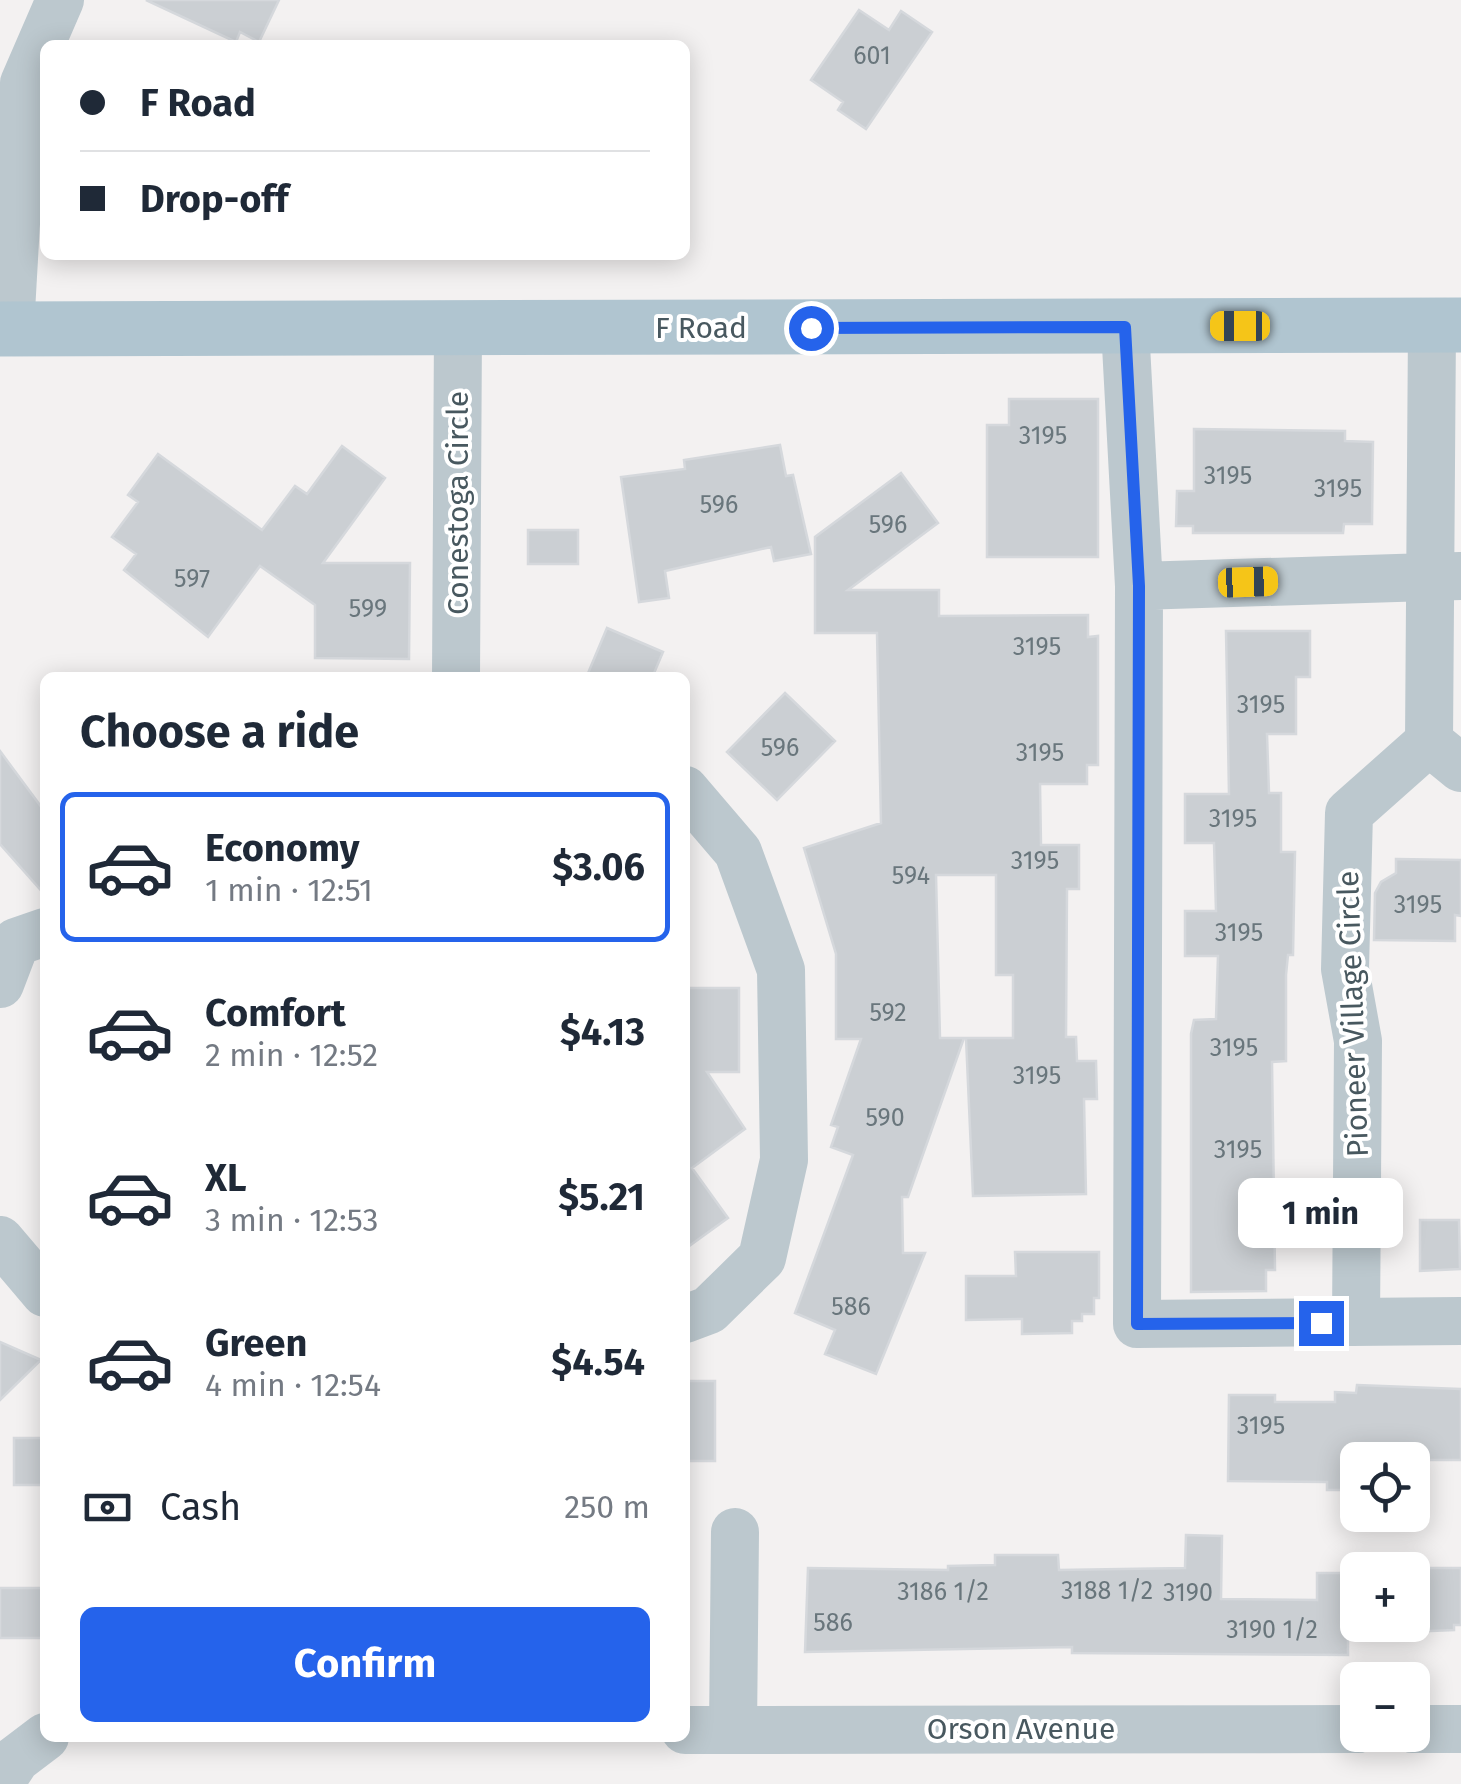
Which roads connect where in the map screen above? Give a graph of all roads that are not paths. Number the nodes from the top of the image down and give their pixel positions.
1 (60, 0) edge
2 (43, 40) edge
3 (40, 46) edge
4 (1446, 326) edge
5 (1125, 327) junction
6 (458, 328) junction
7 (5, 330) edge
8 (1446, 576) edge
9 (1139, 586) junction
10 (456, 672) edge
11 (1445, 755) edge
12 (690, 796) edge
13 (40, 934) edge
14 (0, 984) edge
15 (0, 1240) edge
16 (40, 1287) edge
17 (697, 1314) edge
18 (1461, 1321) edge
19 (1356, 1322) junction
20 (735, 1532) dead end
21 (1340, 1729) edge
22 (1430, 1729) edge
23 (1461, 1729) edge
24 (690, 1730) edge
25 (733, 1730) junction

1 - 2 street
3 - 7 street
4 - 5 main road, F Road
4 - 8 street, Pioneer Village Circle
5 - 6 main road, F Road
5 - 9 street
6 - 7 main road, F Road
6 - 10 street, Conestoga Circle
8 - 9 street
8 - 11 street, Pioneer Village Circle
9 - 19 street
11 - 19 street, Pioneer Village Circle
12 - 17 street
13 - 14 street
15 - 16 street
18 - 19 street
20 - 25 street
21 - 25 street, Orson Avenue
22 - 23 street
24 - 25 street, Orson Avenue

